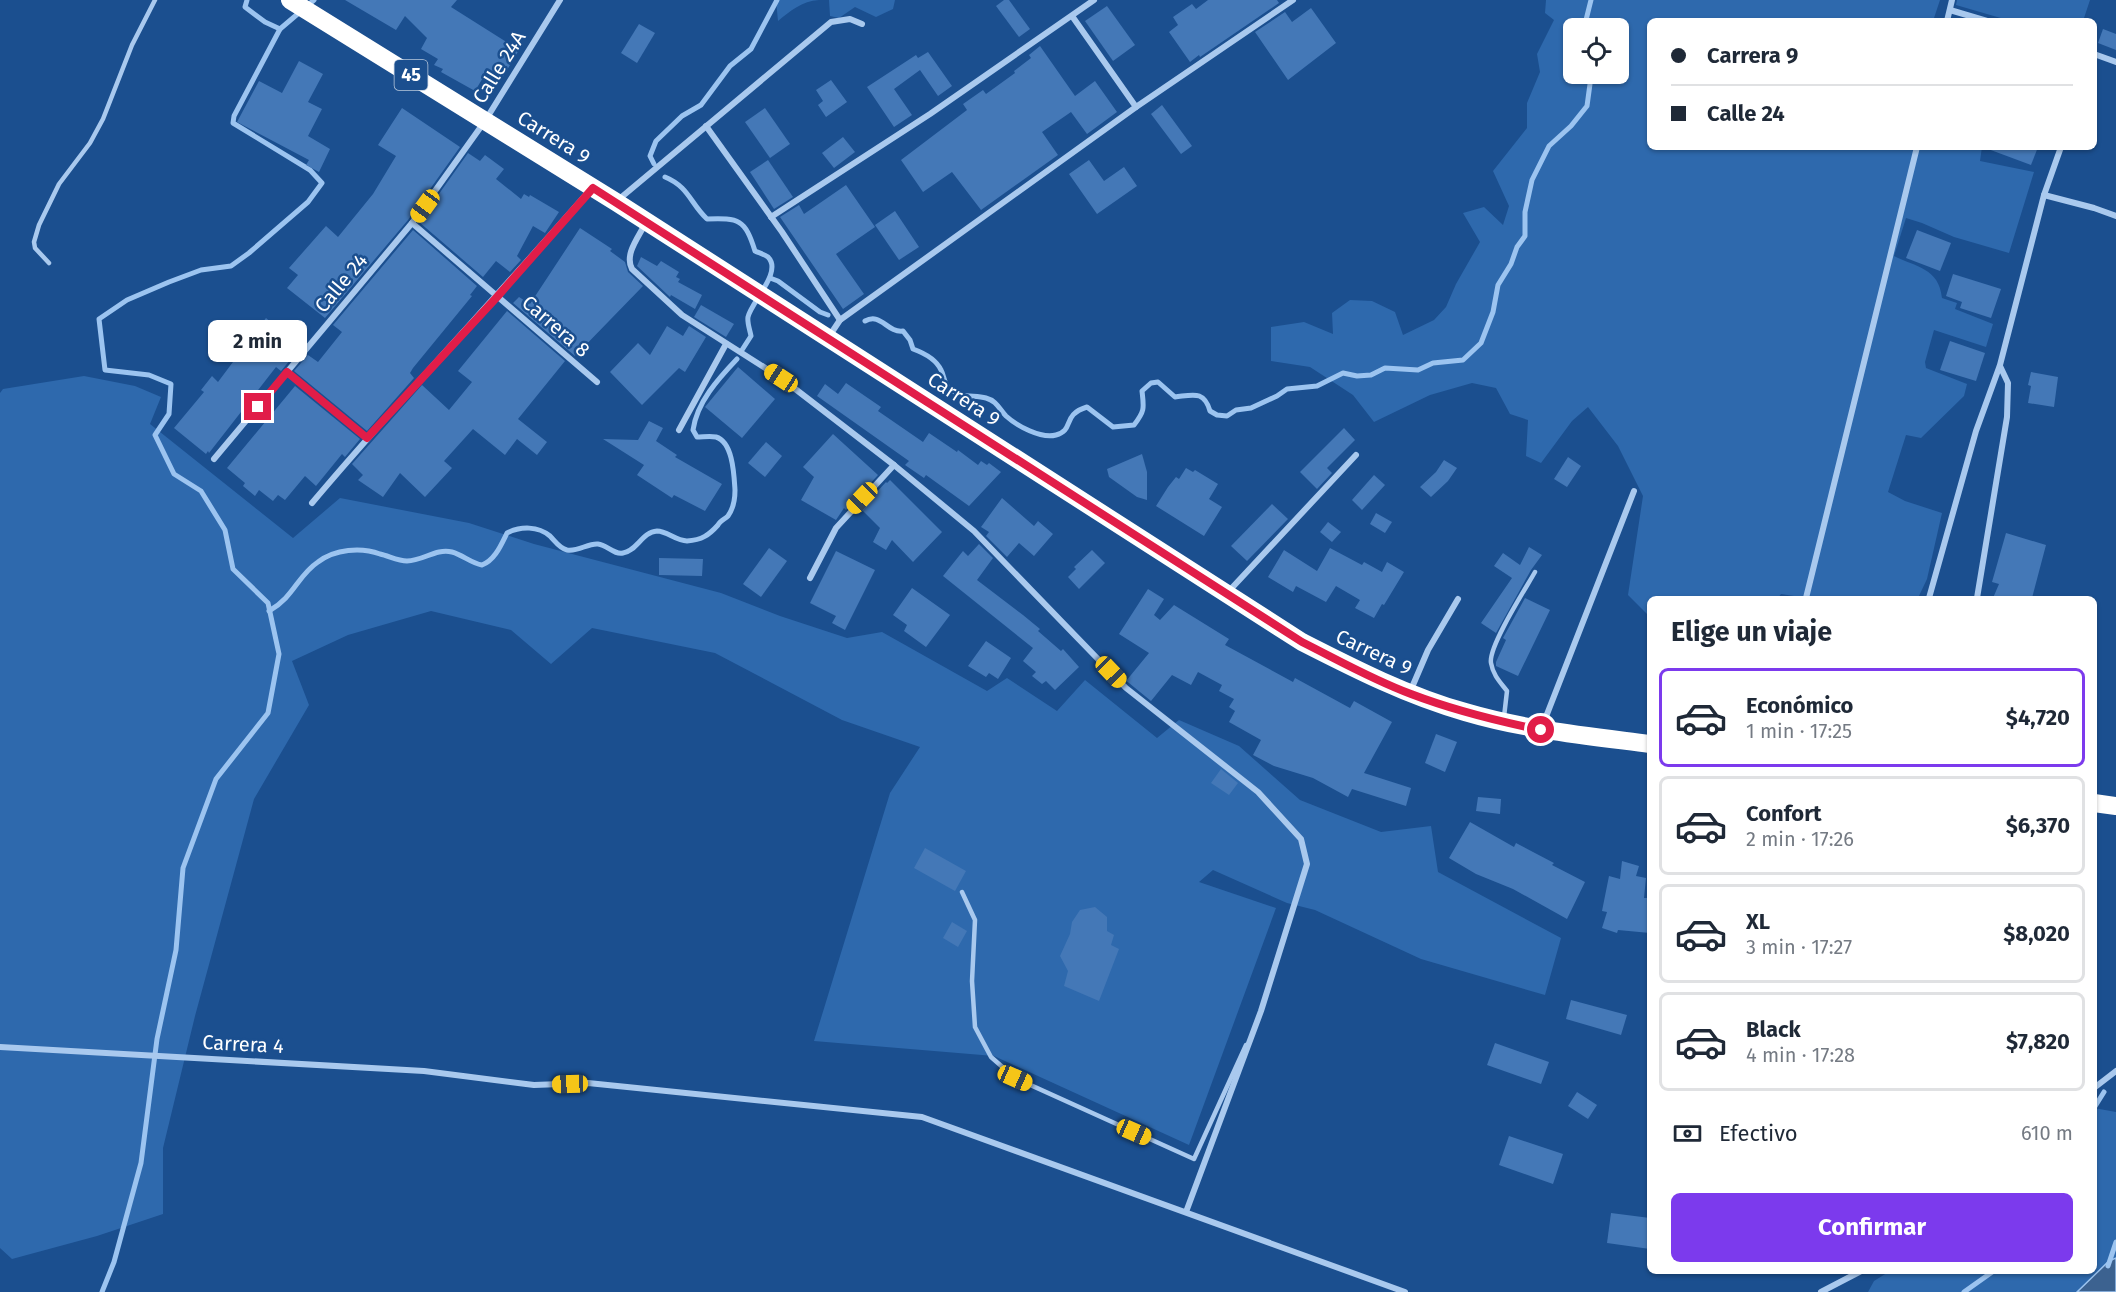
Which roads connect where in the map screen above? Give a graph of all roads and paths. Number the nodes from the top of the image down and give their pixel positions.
1 (155, 0) edge
2 (290, 0) edge
3 (560, 0) edge
4 (1095, 0) edge
5 (1293, 0) edge
6 (1952, 0) edge
7 (1950, 10) junction
8 (1072, 16) junction
9 (1948, 18) edge
10 (1977, 18) edge
11 (862, 24) dead end
12 (2097, 55) edge
13 (2116, 62) edge
14 (1136, 107) junction
15 (485, 121) junction
16 (706, 126) junction
17 (1916, 150) edge
18 (2060, 150) edge
19 (593, 188) junction
20 (2044, 195) junction
21 (616, 202) junction
22 (2116, 216) edge
23 (771, 217) junction
24 (646, 222) junction
25 (412, 223) junction
26 (49, 263) dead end
27 (497, 297) junction
28 (840, 320) junction
29 (828, 338) junction
30 (726, 344) junction
31 (2000, 365) junction
32 (287, 372) junction
33 (597, 382) dead end
34 (679, 430) dead end
35 (367, 438) junction
36 (1356, 455) dead end
37 (214, 459) dead end
38 (894, 465) junction
39 (1634, 491) dead end
40 (312, 503) dead end
41 (1535, 572) dead end
42 (810, 578) dead end
43 (1226, 594) junction
44 (1806, 596) edge
45 (1930, 596) edge
46 (1977, 596) edge
47 (1458, 599) dead end
48 (1410, 693) junction
49 (1503, 722) junction
50 (1541, 730) junction
51 (1647, 744) edge
52 (2097, 803) edge
53 (2116, 806) edge
54 (962, 892) dead end
55 (1261, 1011) junction
56 (0, 1047) edge
57 (2116, 1071) edge
58 (2097, 1086) edge
59 (1186, 1212) junction
60 (1855, 1274) edge
61 (1405, 1292) edge
62 (1821, 1292) edge

1 - 26 lane
2 - 15 highway, Carrera 9 / 45
3 - 15 street, Calle 24A
4 - 8 street
5 - 14 street
6 - 7 street
7 - 9 street
7 - 10 street
8 - 14 street
8 - 23 street
11 - 16 street
12 - 13 street
14 - 28 street
15 - 19 highway, Carrera 9 / 45
15 - 25 street, Calle 24
16 - 21 street
16 - 23 street
17 - 44 street
18 - 20 street
19 - 21 highway, Carrera 9 / 45
19 - 27 street
20 - 22 street
20 - 31 street
21 - 24 highway, Carrera 9 / 45
23 - 28 street
24 - 29 highway, Carrera 9 / 45
24 - 30 street
25 - 27 street, Carrera 8
25 - 32 street, Calle 24
27 - 33 street, Carrera 8
27 - 35 street
28 - 29 street
29 - 43 highway, Carrera 9 / 45
30 - 34 street
30 - 38 street
31 - 45 street
31 - 46 street
32 - 35 street
32 - 37 street, Calle 24
35 - 40 street
36 - 43 street
38 - 42 street
38 - 55 street
39 - 50 street
41 - 49 lane
43 - 48 highway, Carrera 9 / 45
47 - 48 street
48 - 49 highway, Carrera 9 / 45
49 - 50 highway, Carrera 9 / 45
50 - 51 highway, Carrera 9 / 45
52 - 53 highway
54 - 55 lane
55 - 59 street
56 - 59 street, Carrera 4
57 - 58 street
59 - 61 street, Carrera 4
60 - 62 street

